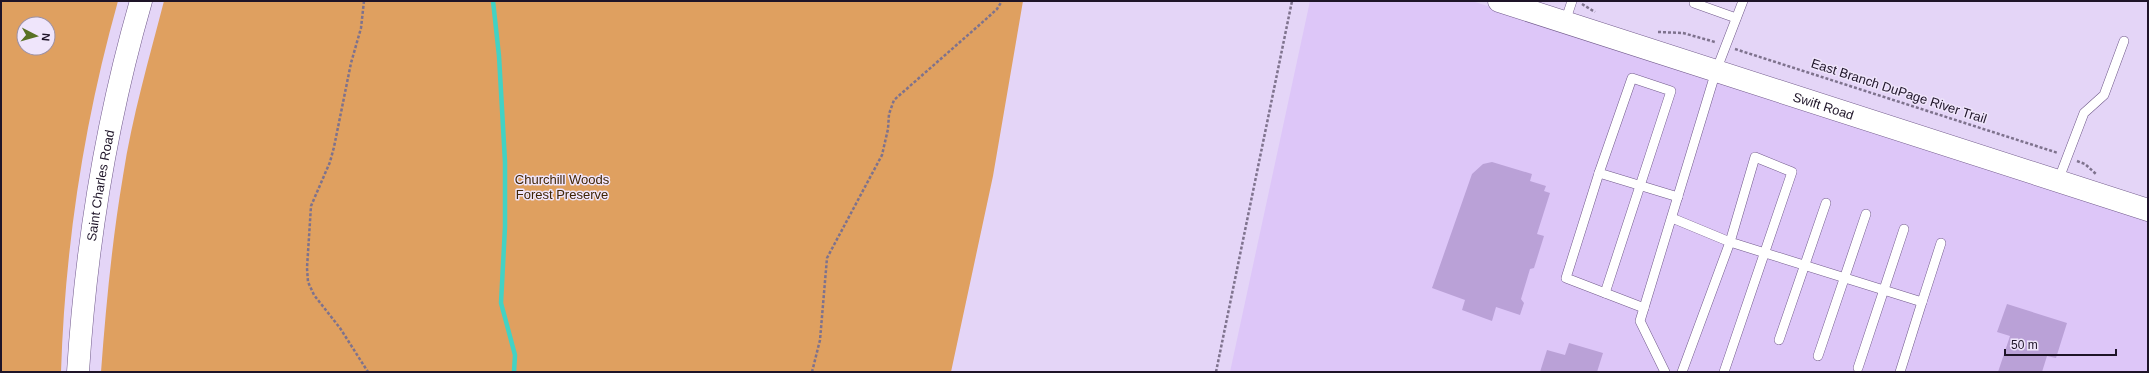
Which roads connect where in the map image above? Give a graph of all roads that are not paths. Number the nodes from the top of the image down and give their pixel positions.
1 (141, 1) edge
2 (1499, 1) edge
3 (1572, 1) edge
4 (1743, 1) edge
5 (1694, 3) dead end
6 (1736, 18) junction
7 (1565, 22) junction
8 (2124, 41) dead end
9 (1716, 71) junction
10 (1599, 173) junction
11 (2058, 181) junction
12 (1642, 187) junction
13 (1678, 197) junction
14 (1826, 203) dead end
15 (2148, 210) edge
16 (1866, 214) dead end
17 (1672, 218) junction
18 (1904, 229) dead end
19 (1730, 242) junction
20 (1941, 243) dead end
21 (1765, 252) junction
22 (1804, 265) junction
23 (1844, 277) junction
24 (1884, 290) junction
25 (1605, 293) junction
26 (1922, 302) junction
27 (1644, 308) junction
28 (1779, 340) dead end
29 (1818, 356) dead end
30 (1858, 368) dead end
31 (78, 372) edge
32 (1665, 372) edge
33 (1682, 372) edge
34 (1724, 372) edge
35 (1900, 372) edge

1 - 31 street, Saint Charles Road
2 - 7 street, Swift Road
3 - 7 lane
4 - 6 lane
5 - 6 lane
6 - 9 lane
7 - 9 street, Swift Road
8 - 11 lane
9 - 11 street, Swift Road
9 - 13 lane
10 - 12 lane
10 - 12 lane
10 - 25 lane
11 - 15 street, Swift Road
12 - 13 lane
12 - 25 lane
13 - 17 lane
14 - 22 lane
16 - 23 lane
17 - 19 lane
17 - 27 lane
18 - 24 lane
19 - 21 lane
19 - 21 lane
19 - 33 lane
20 - 26 lane
21 - 22 lane
21 - 34 lane
22 - 23 lane
22 - 28 lane
23 - 24 lane
23 - 29 lane
24 - 26 lane
24 - 30 lane
25 - 27 lane
26 - 35 lane
27 - 32 lane

